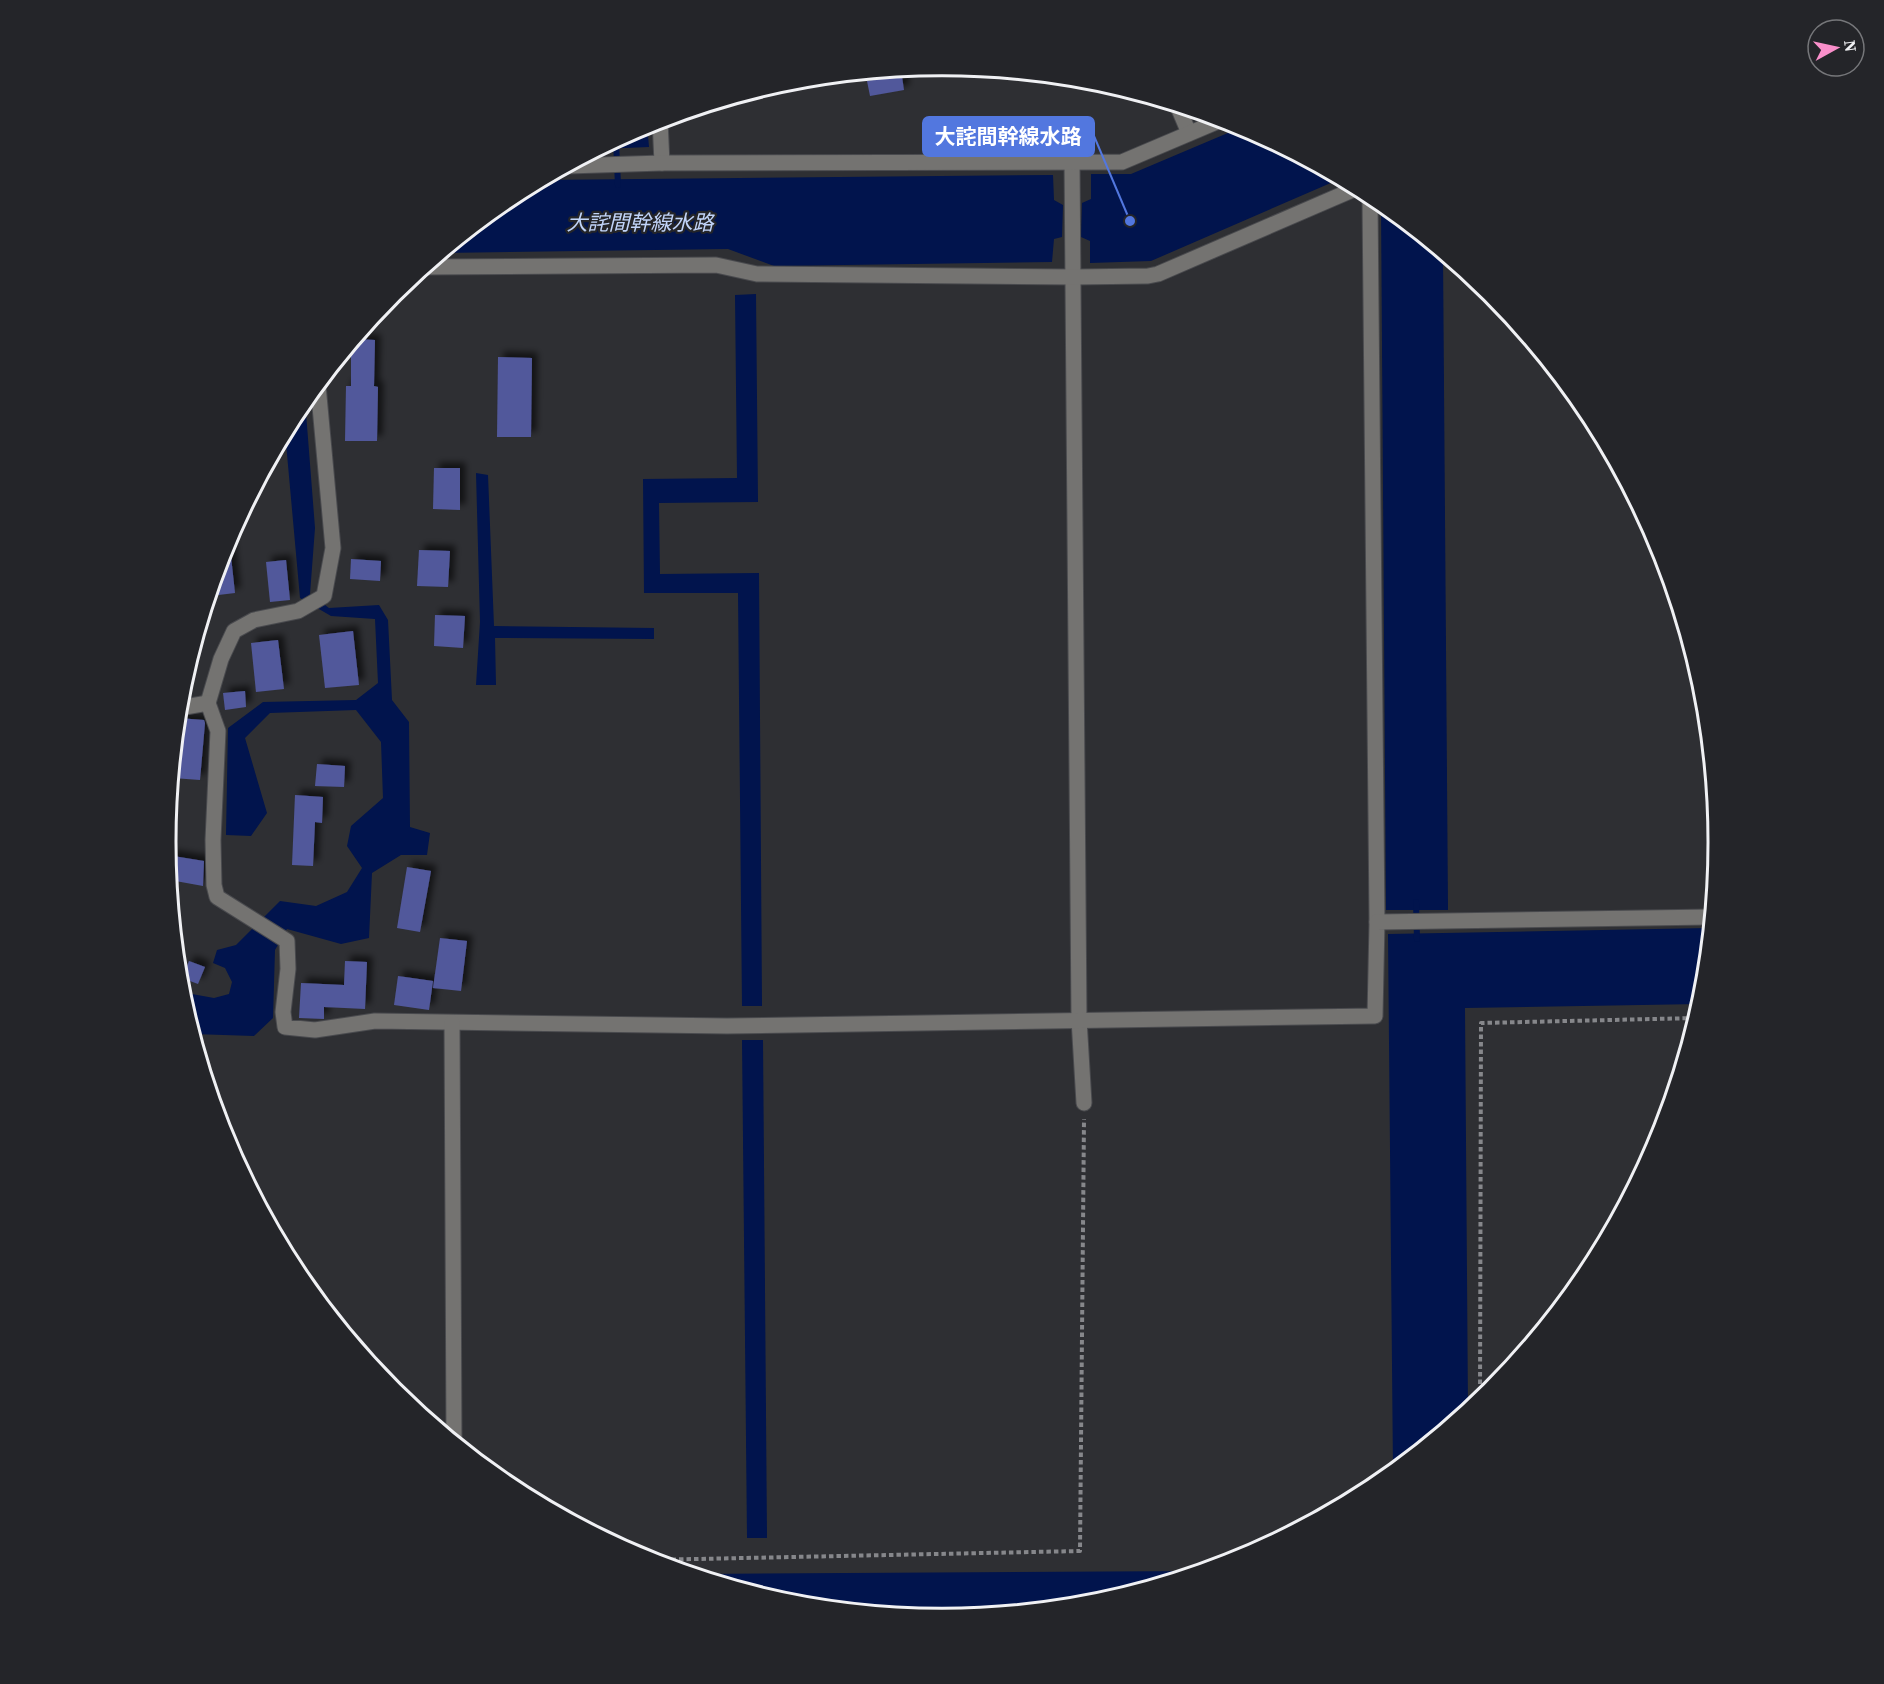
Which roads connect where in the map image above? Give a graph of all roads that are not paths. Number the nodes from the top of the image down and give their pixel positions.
1 (1182, 115) edge
2 (1209, 125) edge
3 (660, 131) edge
4 (1189, 133) junction
5 (1072, 161) junction
6 (662, 163) junction
7 (584, 166) edge
8 (1346, 193) edge
9 (1370, 208) edge
10 (436, 267) edge
11 (1074, 277) junction
12 (319, 398) edge
13 (208, 703) junction
14 (189, 706) edge
15 (1703, 917) edge
16 (1377, 922) junction
17 (1079, 1019) junction
18 (452, 1023) junction
19 (1084, 1103) road end
20 (454, 1431) edge

1 - 4 street
2 - 4 street
3 - 6 street
4 - 5 street
5 - 6 street
5 - 11 street
6 - 7 street
8 - 11 street
9 - 16 street
10 - 11 street
11 - 17 street
12 - 13 street
13 - 14 street
13 - 18 street
15 - 16 street
16 - 17 street
17 - 18 street
17 - 19 street
18 - 20 street

